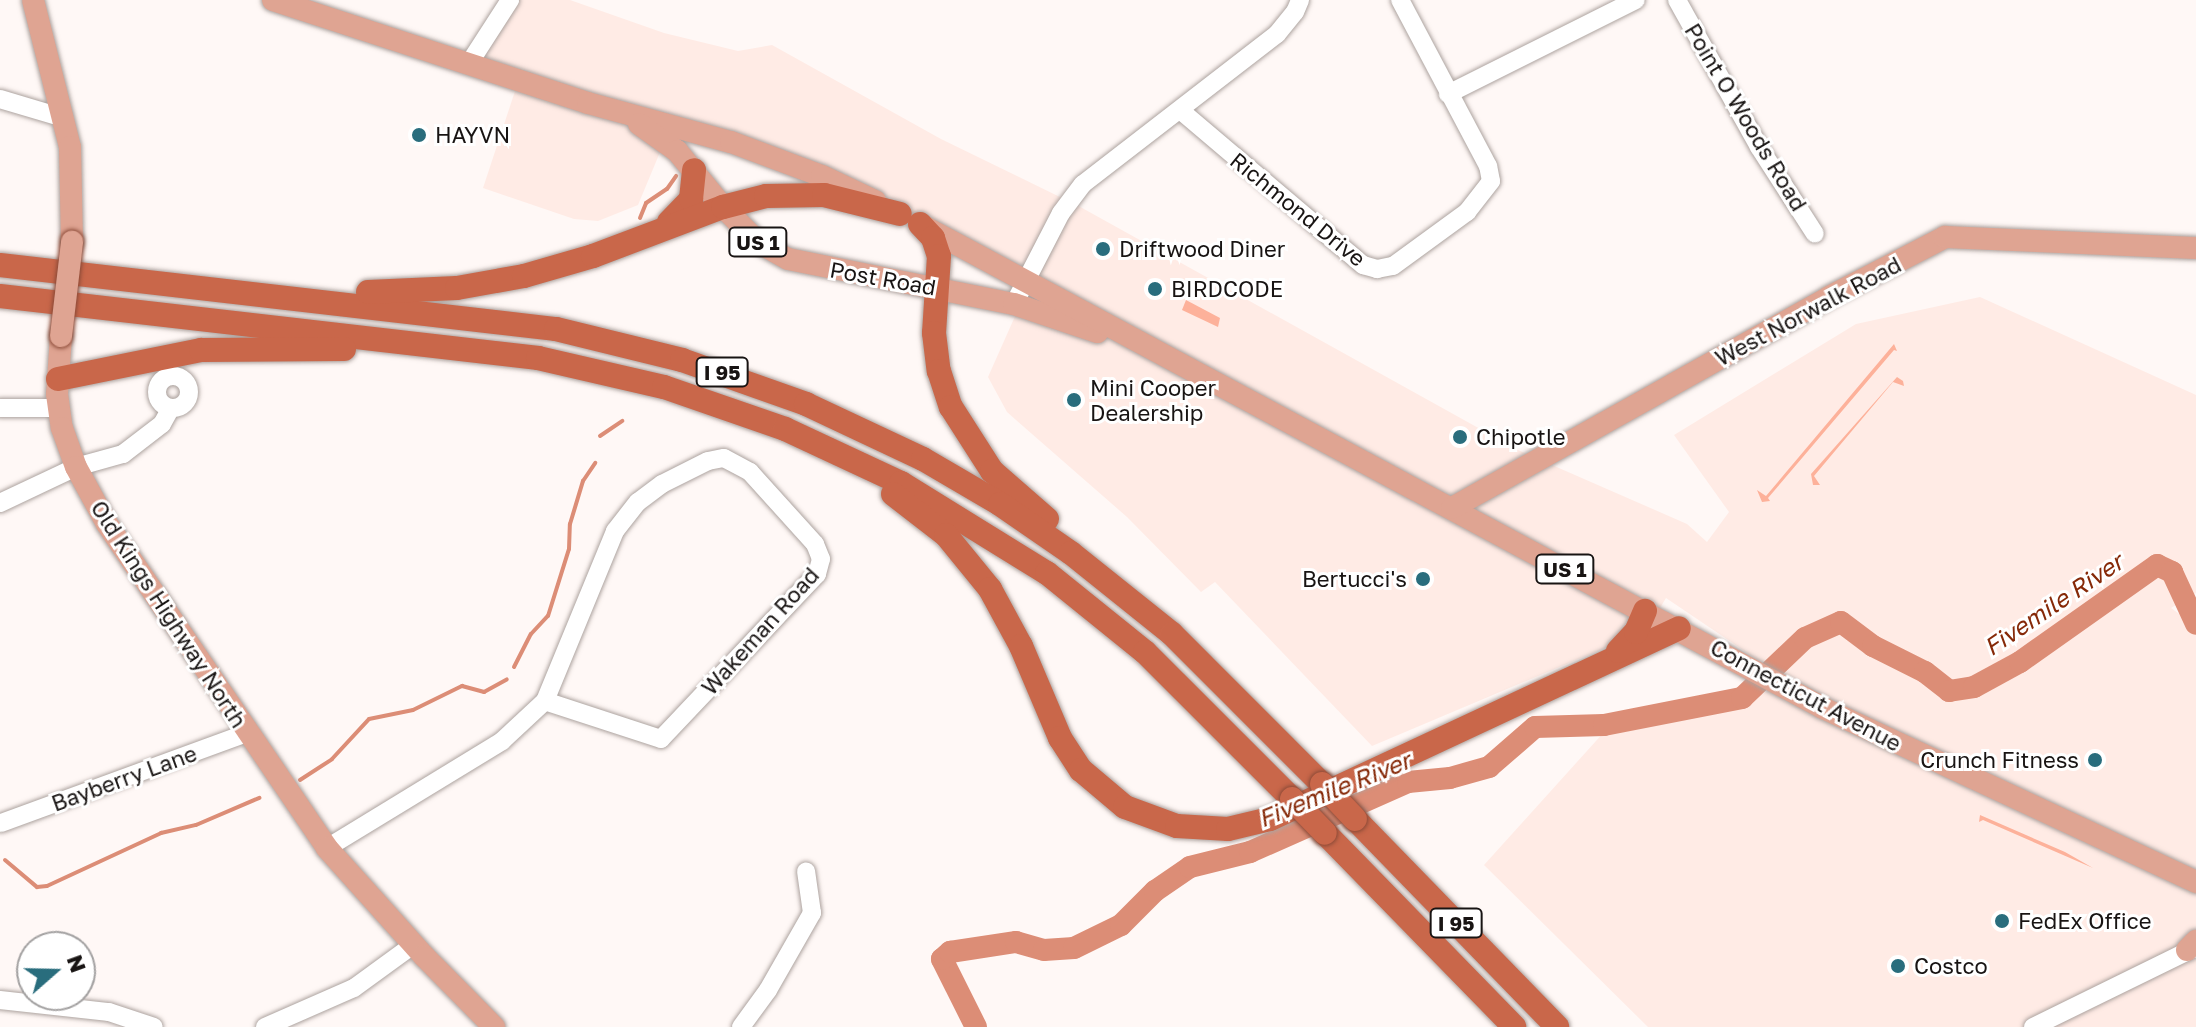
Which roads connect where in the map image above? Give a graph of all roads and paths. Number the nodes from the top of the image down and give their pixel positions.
1 (33, 0) edge
2 (273, 0) edge
3 (510, 0) edge
4 (1300, 0) edge
5 (1400, 0) edge
6 (1636, 0) edge
7 (1677, 0) edge
8 (470, 62) junction
9 (1448, 94) junction
10 (0, 99) edge
11 (1180, 110) junction
12 (625, 114) junction
13 (64, 118) junction
14 (694, 170) junction
15 (723, 207) junction
16 (910, 219) junction
17 (656, 232) junction
18 (1815, 234) dead end
19 (2196, 248) edge
20 (0, 265) edge
21 (1026, 280) junction
22 (936, 287) junction
23 (249, 292) junction
24 (0, 296) edge
25 (1014, 304) junction
26 (538, 358) junction
27 (1186, 369) junction
28 (58, 379) junction
29 (705, 399) junction
30 (0, 408) edge
31 (59, 408) junction
32 (171, 408) dead end
33 (76, 467) junction
34 (0, 503) edge
35 (1452, 508) junction
36 (1139, 606) junction
37 (1645, 611) junction
38 (1679, 628) junction
39 (1586, 672) junction
40 (545, 701) junction
41 (247, 733) junction
42 (1, 823) edge
43 (327, 848) junction
44 (806, 871) dead end
45 (2192, 881) edge
46 (2196, 901) edge
47 (413, 945) junction
48 (2193, 946) edge
49 (0, 1000) edge
50 (154, 1027) edge
51 (265, 1027) edge
52 (494, 1027) edge
53 (741, 1027) edge
54 (1514, 1027) edge
55 (1557, 1027) edge
56 (2033, 1027) edge

1 - 13 main road, Old Kings Highway North
2 - 8 main road, Post Road / US 1
3 - 8 street
4 - 11 street
5 - 9 street, Richmond Drive
6 - 9 street
7 - 18 street, Point O Woods Road
8 - 12 main road, Post Road / US 1
9 - 11 street, Richmond Drive
10 - 13 street
11 - 21 street
12 - 14 main road, Post Road / US 1
12 - 16 main road, Post Road / US 1
13 - 28 main road, Old Kings Highway North, bridge
14 - 15 main road, Post Road / US 1
14 - 17 highway
15 - 16 highway
15 - 17 highway
15 - 22 main road, Post Road / US 1
16 - 21 main road, Post Road / US 1
16 - 22 highway
17 - 23 highway
19 - 35 main road, West Norwalk Road
20 - 23 highway, I 95
21 - 25 street
21 - 27 main road, Post Road / US 1
22 - 25 main road, Post Road / US 1
22 - 36 highway
23 - 36 highway, I 95
24 - 26 highway, I 95
25 - 27 main road, Post Road / US 1
26 - 28 highway
26 - 29 highway, I 95
27 - 35 main road, Post Road / US 1
28 - 31 main road, Old Kings Highway North
29 - 39 highway
29 - 54 highway, I 95, bridge
30 - 31 street
31 - 33 main road, Old Kings Highway North
32 - 33 street
33 - 34 street
33 - 41 main road, Old Kings Highway North
35 - 37 main road, Post Road / US 1
36 - 55 highway, I 95, bridge
37 - 38 main road, Post Road / US 1
37 - 39 highway
38 - 39 highway
38 - 45 main road, Connecticut Avenue / US 1
40 - 40 street, Wakeman Road
40 - 43 street, Wakeman Road
41 - 42 street, Bayberry Lane
41 - 43 main road, Old Kings Highway North
43 - 47 main road, Old Kings Highway North
44 - 53 street
45 - 46 main road
47 - 51 street
47 - 52 main road, Old Kings Highway North
48 - 56 street
49 - 50 street

